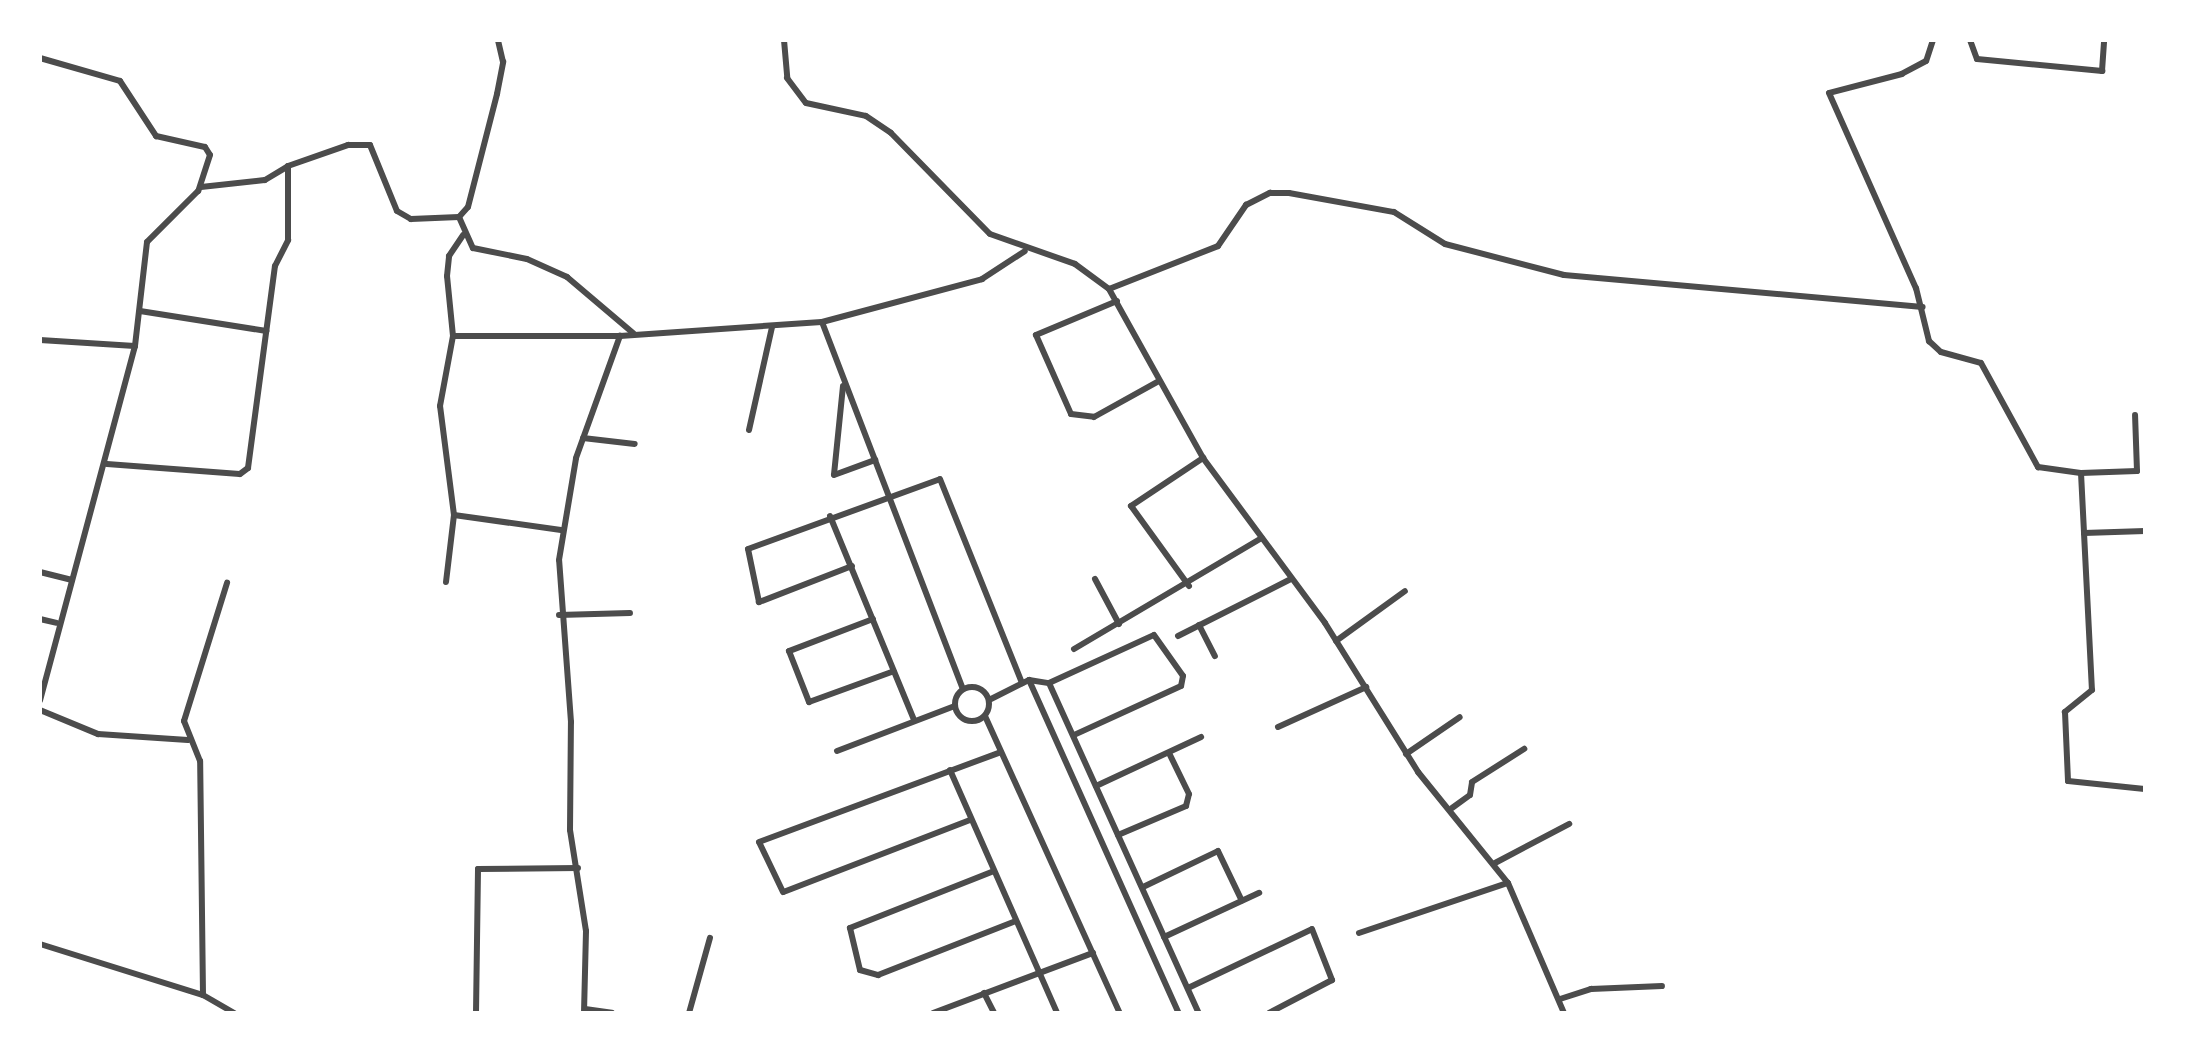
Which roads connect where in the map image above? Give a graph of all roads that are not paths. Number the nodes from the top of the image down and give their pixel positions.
1 (498, 40) edge
2 (784, 40) edge
3 (1933, 40) edge
4 (1970, 40) edge
5 (2104, 40) edge
6 (40, 58) edge
7 (288, 166) junction
8 (201, 187) junction
9 (459, 217) junction
10 (463, 235) junction
11 (1025, 251) junction
12 (1109, 289) junction
13 (1117, 301) junction
14 (1923, 307) junction
15 (140, 311) junction
16 (822, 322) junction
17 (772, 327) junction
18 (266, 331) junction
19 (633, 333) junction
20 (453, 336) junction
21 (620, 336) junction
22 (40, 340) edge
23 (135, 346) junction
24 (1159, 381) junction
25 (844, 383) junction
26 (2135, 415) dead end
27 (749, 430) dead end
28 (583, 438) junction
29 (635, 444) dead end
30 (1203, 458) junction
31 (875, 460) junction
32 (107, 464) junction
33 (2081, 473) junction
34 (889, 494) junction
35 (454, 516) junction
36 (831, 516) junction
37 (561, 530) junction
38 (2145, 531) edge
39 (2084, 533) junction
40 (1262, 538) junction
41 (852, 566) junction
42 (40, 572) edge
43 (1095, 579) dead end
44 (1291, 579) junction
45 (72, 580) junction
46 (446, 582) dead end
47 (227, 583) dead end
48 (1189, 586) junction
49 (1405, 591) dead end
50 (629, 613) dead end
51 (559, 615) junction
52 (40, 619) edge
53 (873, 619) junction
54 (57, 623) junction
55 (1119, 624) junction
56 (1199, 625) junction
57 (1178, 636) dead end
58 (1336, 641) junction
59 (1074, 649) dead end
60 (1215, 656) dead end
61 (40, 671) edge
62 (894, 671) junction
63 (49, 673) junction
64 (1026, 682) junction
65 (1049, 684) junction
66 (1366, 687) junction
67 (963, 689) junction
68 (40, 700) edge
69 (989, 701) junction
70 (955, 706) junction
71 (40, 710) edge
72 (985, 716) junction
73 (1460, 717) dead end
74 (914, 720) junction
75 (1278, 727) dead end
76 (1074, 735) junction
77 (1201, 737) dead end
78 (188, 740) junction
79 (1524, 748) dead end
80 (837, 751) dead end
81 (1001, 752) junction
82 (1169, 753) junction
83 (1406, 754) junction
84 (950, 770) junction
85 (1096, 786) junction
86 (2145, 789) edge
87 (1452, 808) junction
88 (970, 820) junction
89 (1569, 824) dead end
90 (1118, 835) junction
91 (1495, 863) junction
92 (578, 868) junction
93 (994, 872) junction
94 (1508, 883) junction
95 (1143, 887) junction
96 (1259, 893) dead end
97 (1242, 901) junction
98 (1016, 921) junction
99 (1359, 933) dead end
100 (1164, 937) junction
101 (710, 938) dead end
102 (40, 944) edge
103 (1093, 953) junction
104 (1038, 973) junction
105 (1662, 986) dead end
106 (1188, 988) junction
107 (984, 993) junction
108 (203, 995) junction
109 (1560, 999) junction
110 (585, 1011) edge
111 (1273, 1011) edge
112 (234, 1013) edge
113 (476, 1013) edge
114 (612, 1013) edge
115 (689, 1013) edge
116 (933, 1013) edge
117 (994, 1013) edge
118 (1057, 1013) edge
119 (1120, 1013) edge
120 (1179, 1013) edge
121 (1199, 1013) edge
122 (1287, 1013) edge
123 (1564, 1013) edge

1 - 9 street
2 - 11 street
3 - 14 street
4 - 5 street
6 - 8 street
7 - 8 street
7 - 9 street
7 - 18 street
8 - 15 street
9 - 10 street
10 - 19 street
10 - 20 street
11 - 12 street
11 - 16 street
12 - 13 street
12 - 14 street
13 - 24 street
13 - 24 street
14 - 33 street
15 - 18 street
15 - 23 street
16 - 17 street
16 - 25 street
17 - 19 street
17 - 27 street
18 - 32 street
19 - 21 street
20 - 21 street
20 - 35 street
21 - 28 street
22 - 23 street
23 - 32 street
24 - 30 street
25 - 31 street
25 - 31 street
26 - 33 street
28 - 29 street
28 - 37 street
30 - 40 street
30 - 48 street
31 - 34 street
32 - 45 street
33 - 39 street
34 - 36 street
34 - 64 street
34 - 67 street
35 - 37 street
35 - 46 street
36 - 41 street
36 - 41 street
37 - 51 street
38 - 39 street
39 - 86 street
40 - 44 street
40 - 48 street
41 - 53 street
42 - 45 street
43 - 55 street
44 - 56 street
44 - 58 street
45 - 54 street
47 - 78 street
48 - 55 street
49 - 58 street
50 - 51 street
51 - 92 street
52 - 54 street
53 - 62 street
53 - 62 street
54 - 63 street
55 - 59 street
56 - 57 street
56 - 60 street
58 - 66 street
61 - 63 street
62 - 74 street
63 - 68 street
64 - 65 street
64 - 69 street
64 - 120 street
65 - 76 street
65 - 76 street
66 - 75 street
66 - 83 street
67 - 69 street
67 - 70 street
69 - 72 street
70 - 72 street
70 - 74 street
71 - 78 street
72 - 81 street
73 - 83 street
74 - 80 street
76 - 85 street
77 - 82 street
78 - 108 street
79 - 87 street
81 - 84 street
81 - 103 street
82 - 85 street
82 - 90 street
83 - 87 street
84 - 88 street
84 - 88 street
85 - 90 street
87 - 91 street
88 - 93 street
89 - 91 street
90 - 95 street
91 - 94 street
92 - 110 street
92 - 113 street
93 - 98 street
93 - 98 street
94 - 99 street
94 - 109 street
95 - 97 street
95 - 100 street
96 - 97 street
97 - 100 street
98 - 104 street
100 - 106 street
101 - 115 street
102 - 108 street
103 - 104 street
103 - 119 street
104 - 107 street
104 - 118 street
105 - 109 street
106 - 111 street
106 - 121 street
107 - 116 street
107 - 117 street
108 - 112 street
109 - 123 street
110 - 114 street
111 - 122 street

